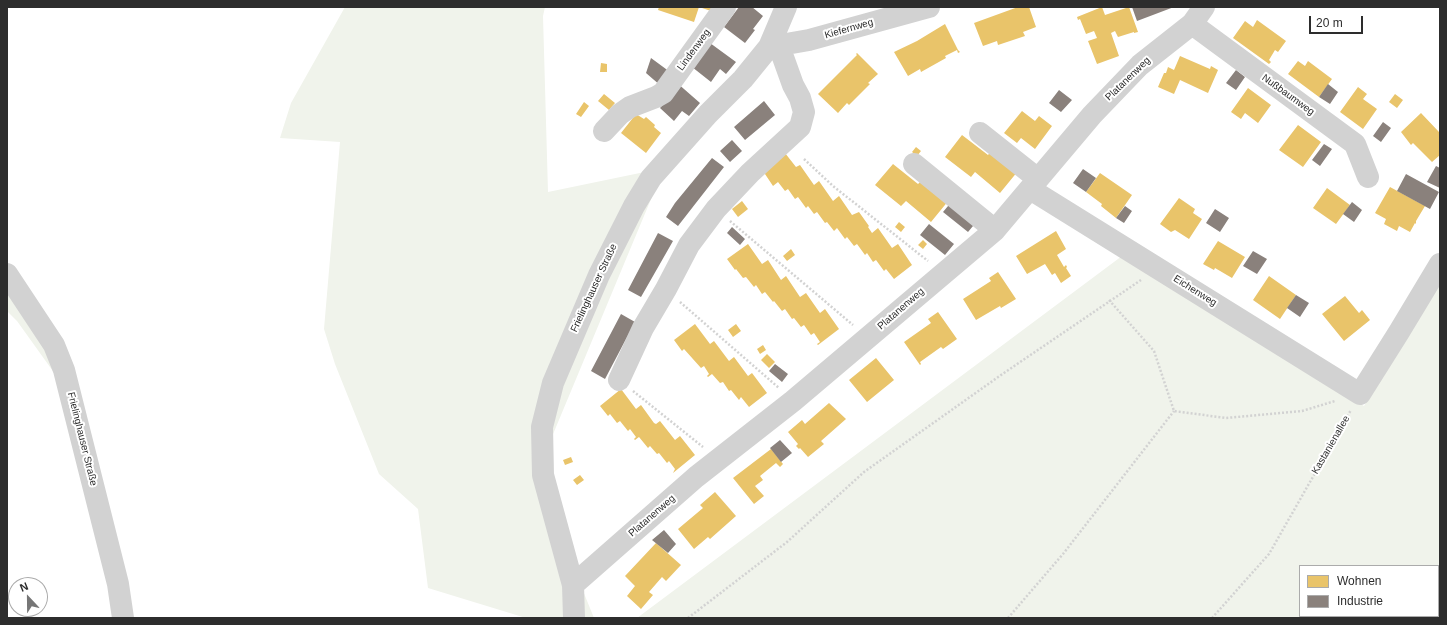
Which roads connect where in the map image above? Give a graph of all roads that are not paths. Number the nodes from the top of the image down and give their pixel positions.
1 (725, 7) edge
2 (786, 7) edge
3 (929, 7) edge
4 (1198, 16) edge
5 (774, 47) junction
6 (604, 131) dead end
7 (980, 133) dead end
8 (914, 164) dead end
9 (1368, 177) dead end
10 (1034, 184) junction
11 (995, 230) junction
12 (1440, 264) edge
13 (7, 274) edge
14 (619, 380) road end
15 (573, 585) junction
16 (123, 618) edge
17 (574, 618) edge

1 - 6 street, Lindenweg
2 - 5 street, Frielinghauser Straße
3 - 5 street, Kiefernweg
4 - 9 street, Nußbaumweg
4 - 10 street, Platanenweg
5 - 14 street
5 - 15 street, Frielinghauser Straße
7 - 10 street, Eichenweg
8 - 11 street
10 - 11 street, Platanenweg
10 - 12 street, Eichenweg
11 - 15 street, Platanenweg
13 - 16 street, Frielinghauser Straße
15 - 17 street, Frielinghauser Straße

